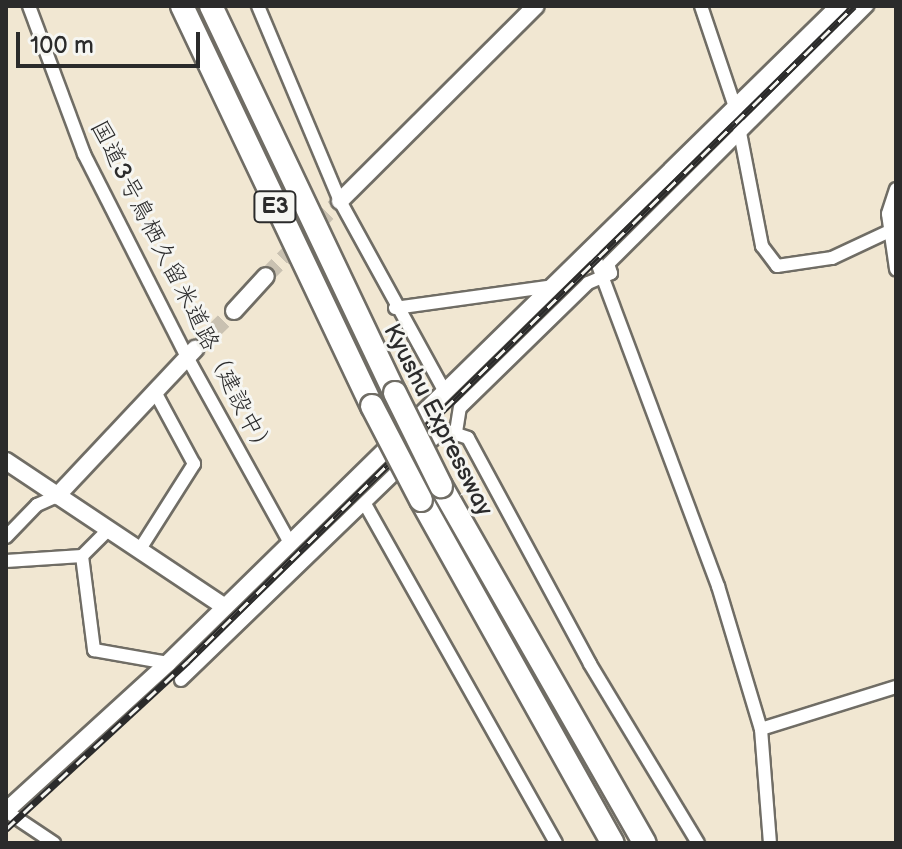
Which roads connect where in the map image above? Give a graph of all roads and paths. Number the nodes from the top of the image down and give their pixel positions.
1 (29, 6) edge
2 (182, 6) edge
3 (211, 6) edge
4 (258, 6) edge
5 (536, 6) edge
6 (701, 6) edge
7 (839, 6) edge
8 (867, 6) edge
9 (735, 107) junction
10 (740, 135) junction
11 (896, 189) edge
12 (340, 201) junction
13 (894, 230) edge
14 (592, 249) junction
15 (896, 269) edge
16 (266, 276) tunnel mouth
17 (602, 278) junction
18 (554, 286) junction
19 (395, 308) junction
20 (234, 311) tunnel mouth
21 (191, 353) junction
22 (444, 390) junction
23 (155, 392) junction
24 (456, 432) junction
25 (6, 461) edge
26 (57, 496) junction
27 (365, 504) junction
28 (109, 529) junction
29 (6, 537) edge
30 (290, 543) junction
31 (140, 549) junction
32 (82, 556) junction
33 (6, 561) edge
34 (222, 605) junction
35 (168, 663) junction
36 (181, 680) dead end
37 (896, 687) edge
38 (761, 729) junction
39 (6, 811) edge
40 (54, 843) edge
41 (556, 843) edge
42 (613, 843) edge
43 (645, 843) edge
44 (698, 843) edge
45 (770, 843) edge

1 - 21 street, 国道3号鳥栖久留米道路（建設中）
2 - 42 highway, E3, bridge
3 - 43 highway, Kyushu Expressway / E3, bridge
4 - 12 street
5 - 12 street
6 - 9 street
7 - 9 street
8 - 10 street
9 - 10 street
9 - 14 street
10 - 13 street
10 - 17 street
11 - 13 street
12 - 19 street
13 - 15 street
14 - 17 street
14 - 18 street
16 - 20 street
17 - 24 street
17 - 38 street
18 - 19 street
18 - 22 street
19 - 22 street
21 - 23 street
21 - 30 street, 国道3号鳥栖久留米道路（建設中）
22 - 30 street
23 - 26 street
23 - 31 street
24 - 27 street
24 - 44 street
25 - 26 street
26 - 28 street
26 - 29 street
27 - 36 street
27 - 41 street
28 - 31 street
28 - 32 street
30 - 34 street
31 - 34 street
32 - 33 street
32 - 35 street
34 - 35 street
35 - 39 street
37 - 38 street
38 - 45 street
39 - 40 street

